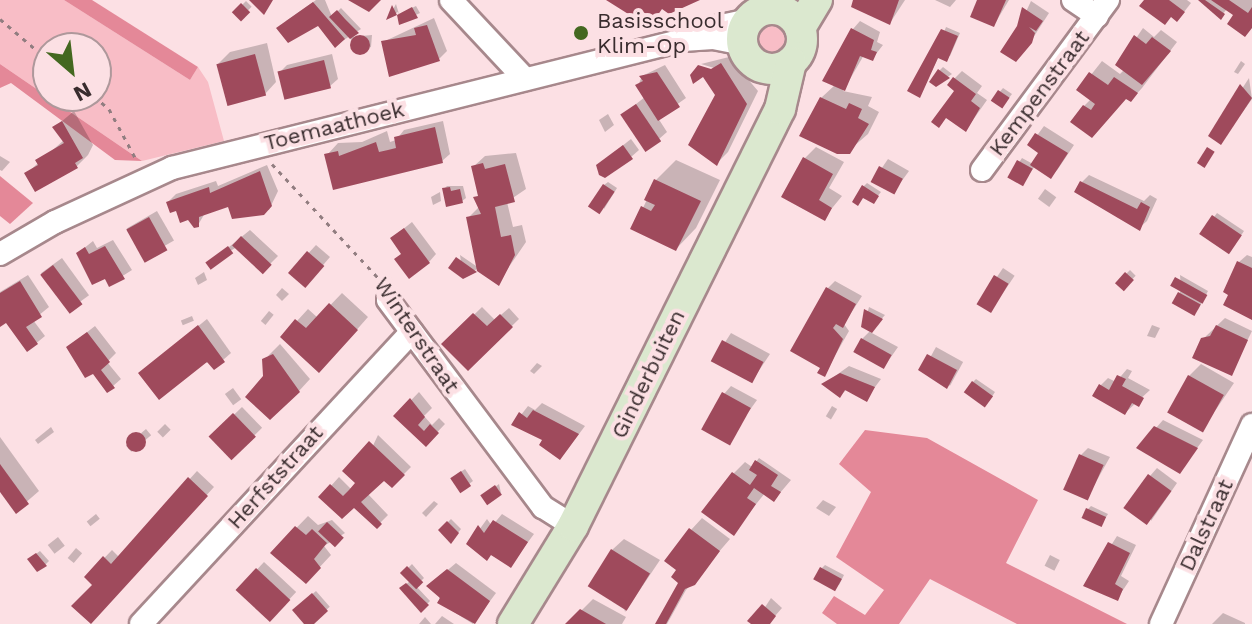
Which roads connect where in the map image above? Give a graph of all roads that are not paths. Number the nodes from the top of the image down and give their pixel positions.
1 (451, 0) edge
2 (817, 0) edge
3 (1073, 0) edge
4 (1103, 8) edge
5 (795, 13) edge
6 (746, 32) junction
7 (778, 65) junction
8 (525, 79) junction
9 (982, 170) dead end
10 (0, 254) edge
11 (388, 300) road end
12 (411, 332) junction
13 (1252, 425) edge
14 (573, 526) junction
15 (141, 624) edge
16 (513, 624) edge
17 (1161, 624) edge

1 - 8 street
2 - 5 main road, Ginderbuiten
3 - 4 street, Kempenstraat
4 - 9 street, Kempenstraat
5 - 6 main road
5 - 7 main road, Ginderbuiten
6 - 7 main road
6 - 8 street, Toemaathoek
7 - 14 main road, Ginderbuiten
8 - 10 street, Toemaathoek
11 - 12 street, Winterstraat
12 - 14 street, Winterstraat
12 - 15 street, Herfststraat
13 - 17 street, Dalstraat
14 - 16 main road, Ginderbuiten

